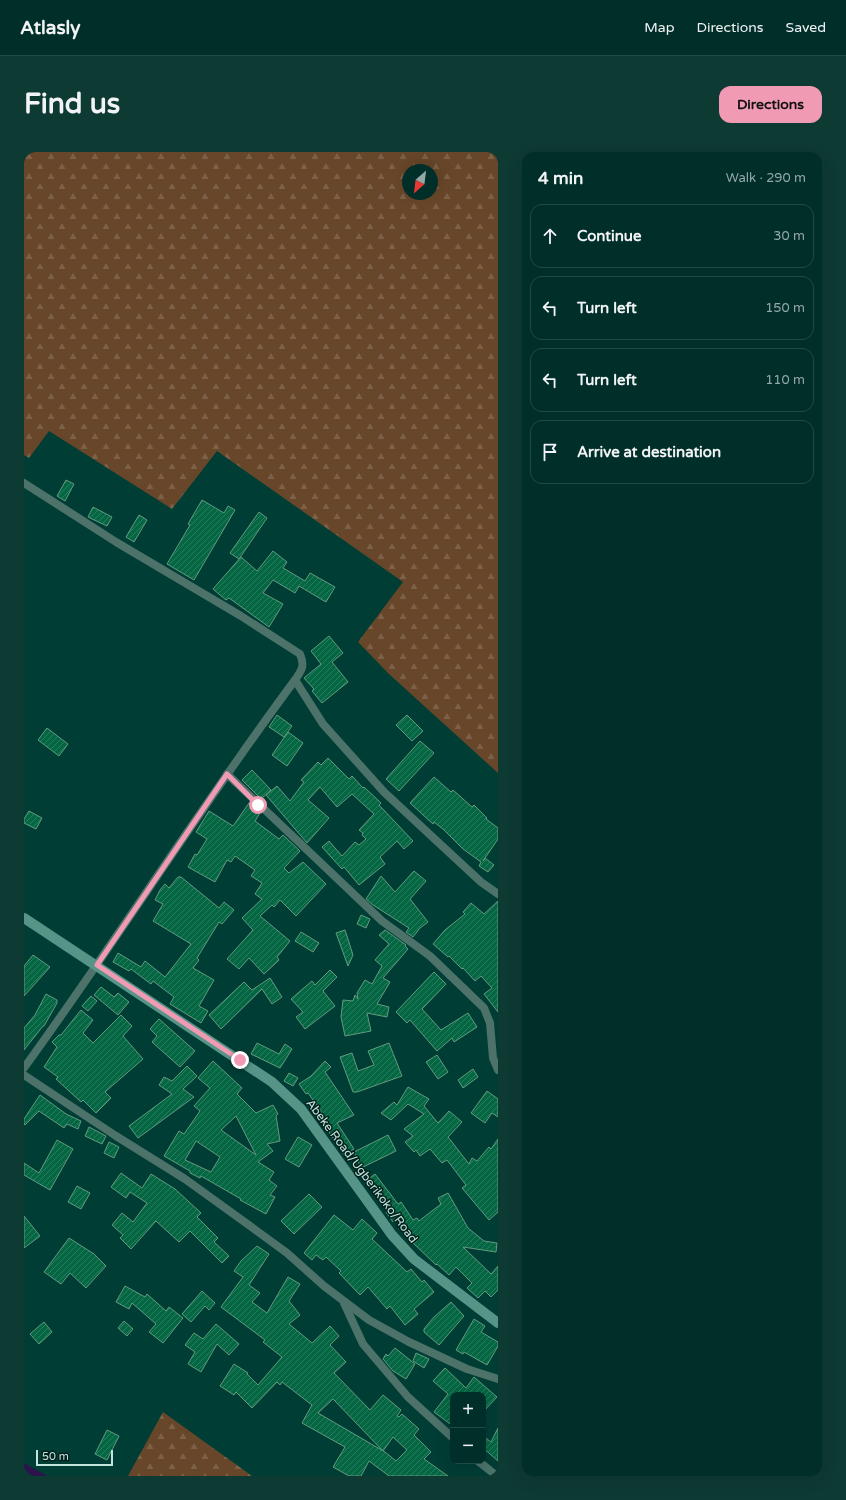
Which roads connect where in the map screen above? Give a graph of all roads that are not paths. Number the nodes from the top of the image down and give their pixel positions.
1 (24, 483) edge
2 (295, 680) junction
3 (227, 774) junction
4 (498, 894) edge
5 (24, 918) edge
6 (97, 965) junction
7 (24, 1068) edge
8 (498, 1070) edge
9 (24, 1075) edge
10 (342, 1300) junction
11 (498, 1323) edge
12 (498, 1379) edge
13 (450, 1435) edge
14 (482, 1464) edge
15 (497, 1476) edge

1 - 2 street
2 - 3 street
2 - 4 street
3 - 6 street
3 - 8 street
5 - 6 street, Abeke Road/Ugberikoko/Road
6 - 7 street
6 - 11 street, Abeke Road/Ugberikoko/Road
9 - 10 street
10 - 12 street
10 - 13 street
14 - 15 street

